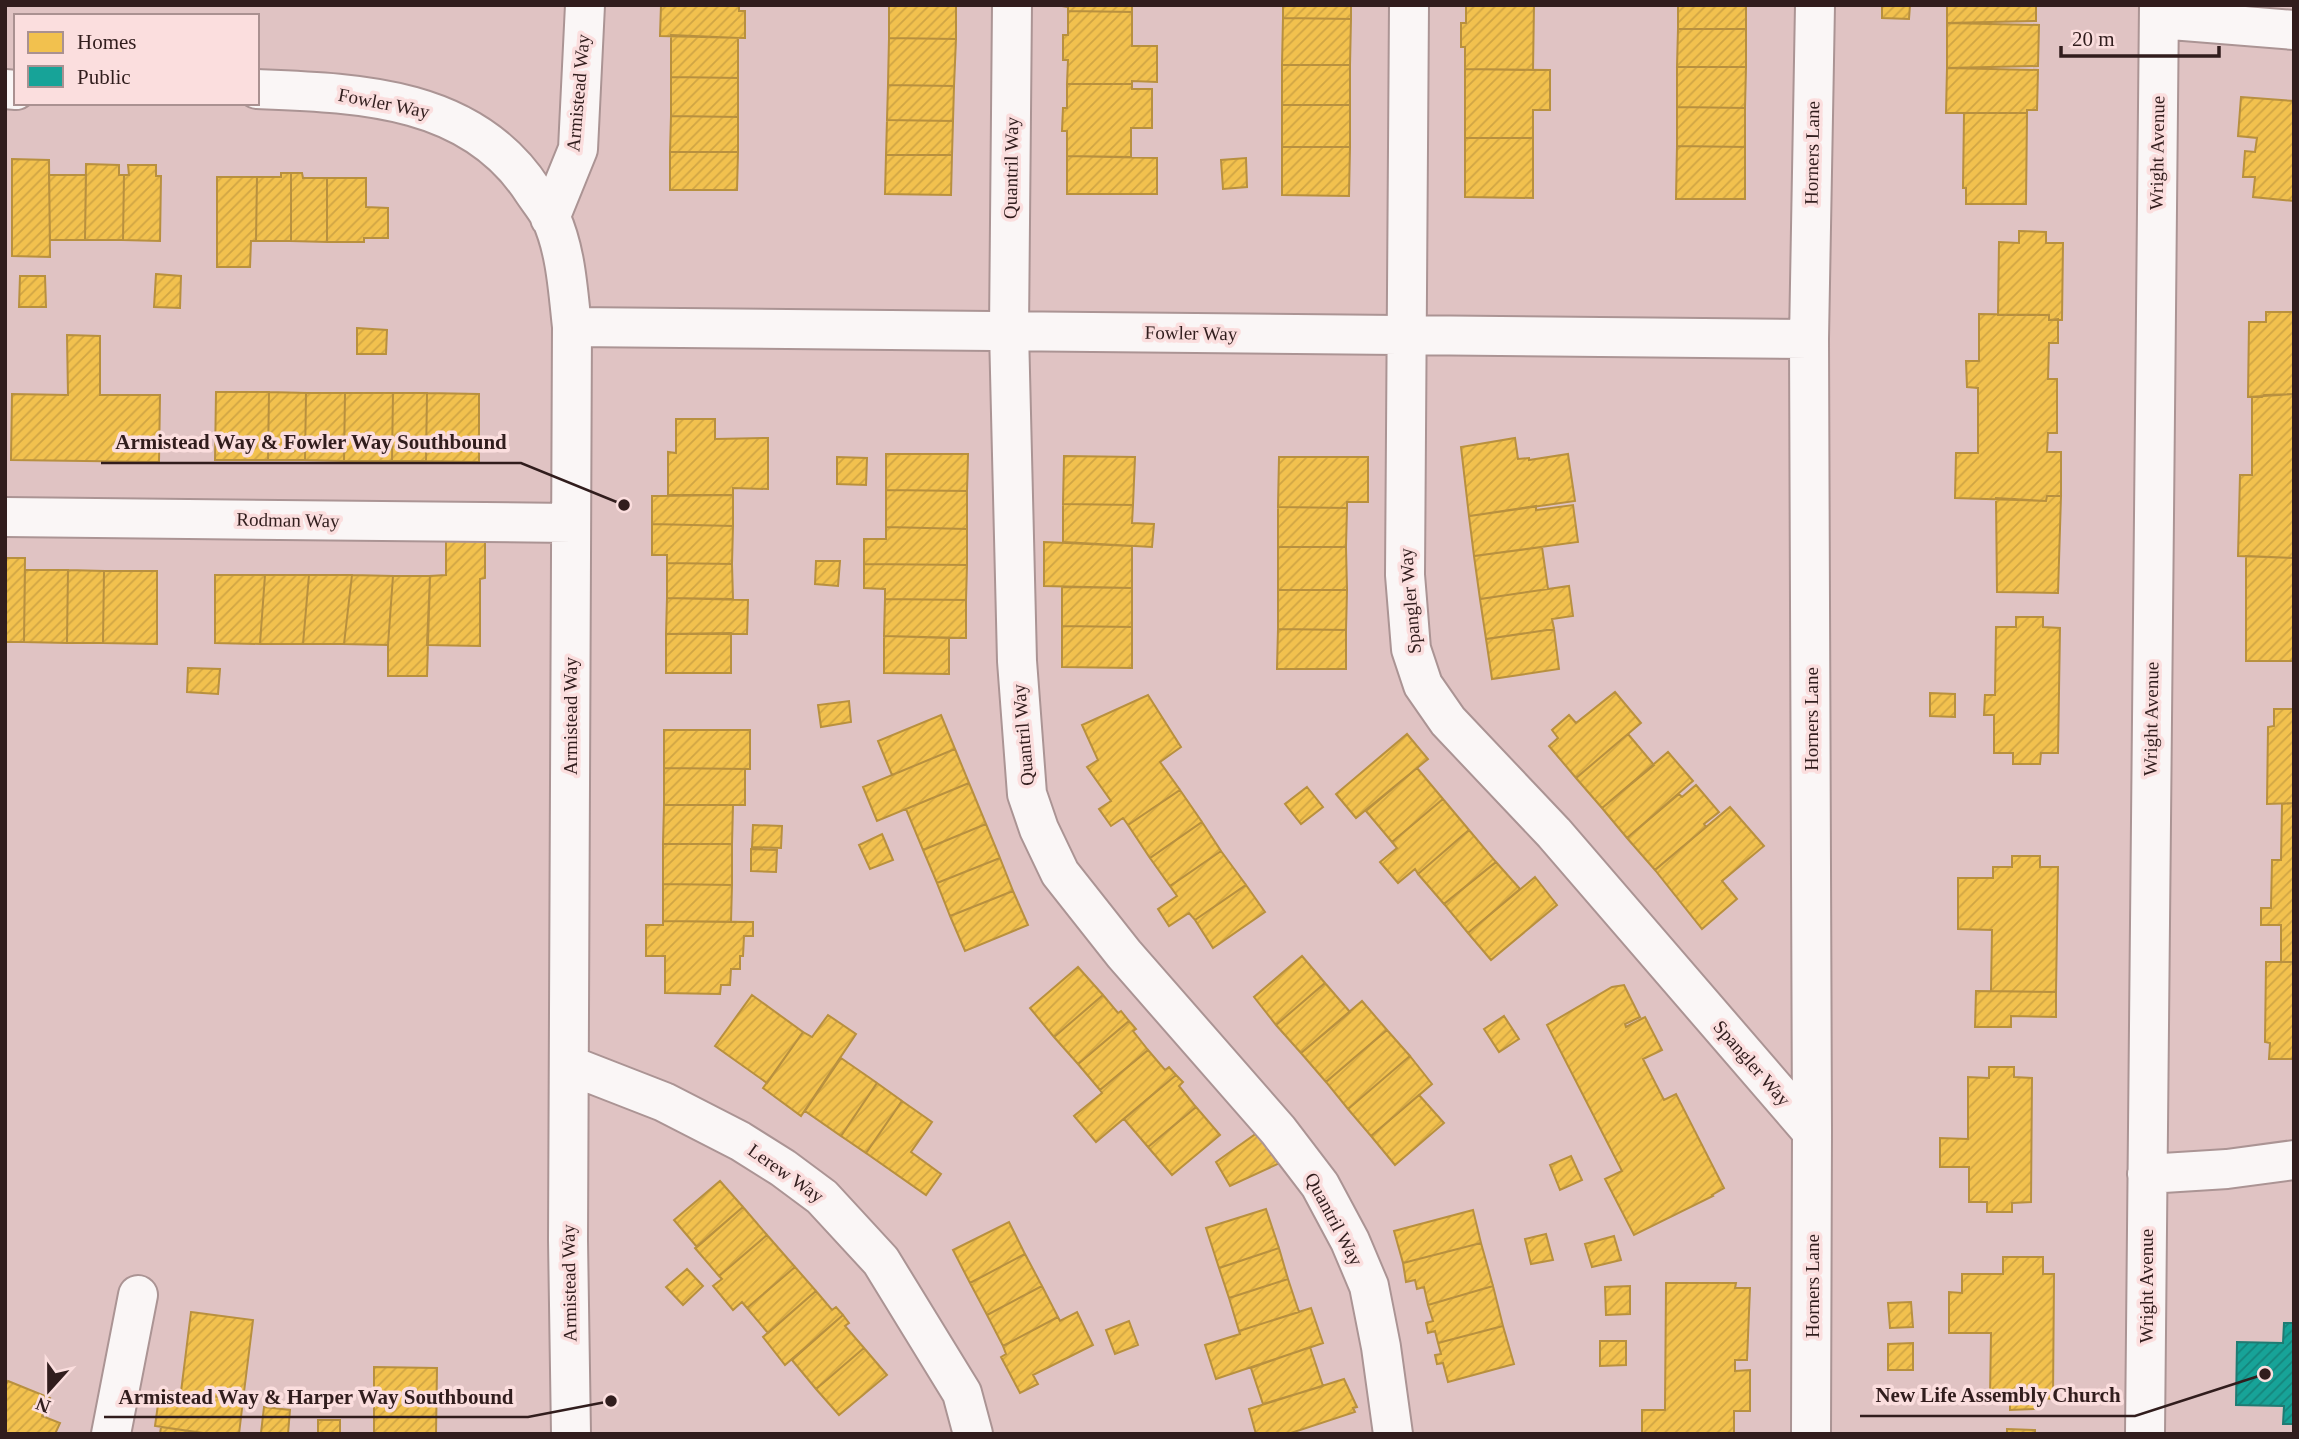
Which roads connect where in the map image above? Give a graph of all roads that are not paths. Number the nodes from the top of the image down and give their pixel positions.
1 (585, 5) edge
2 (1012, 5) edge
3 (1409, 5) edge
4 (1815, 5) edge
5 (2159, 12) edge
6 (2294, 30) edge
7 (259, 89) edge
8 (551, 218) junction
9 (572, 327) junction
10 (1009, 331) junction
11 (1406, 335) junction
12 (1809, 338) junction
13 (5, 517) edge
14 (571, 523) junction
15 (569, 1065) junction
16 (1812, 1132) junction
17 (2294, 1160) edge
18 (2147, 1174) junction
19 (138, 1295) dead end
20 (111, 1434) edge
21 (571, 1434) edge
22 (973, 1434) edge
23 (1393, 1434) edge
24 (1811, 1434) edge
25 (2145, 1434) edge

1 - 8 street, Armistead Way
2 - 10 street, Quantril Way
3 - 11 street, Spangler Way
4 - 12 street, Horners Lane
5 - 6 street
5 - 18 street, Wright Avenue
7 - 8 street, Fowler Way
8 - 9 street, Armistead Way
9 - 10 street, Fowler Way
9 - 14 street, Armistead Way
10 - 11 street, Fowler Way
10 - 23 street, Quantril Way
11 - 12 street, Fowler Way
11 - 16 street, Spangler Way
12 - 16 street, Horners Lane
13 - 14 street, Rodman Way
14 - 15 street, Armistead Way
15 - 21 street, Armistead Way
15 - 22 street, Lerew Way
16 - 24 street, Horners Lane
17 - 18 street
18 - 25 street, Wright Avenue
19 - 20 street

